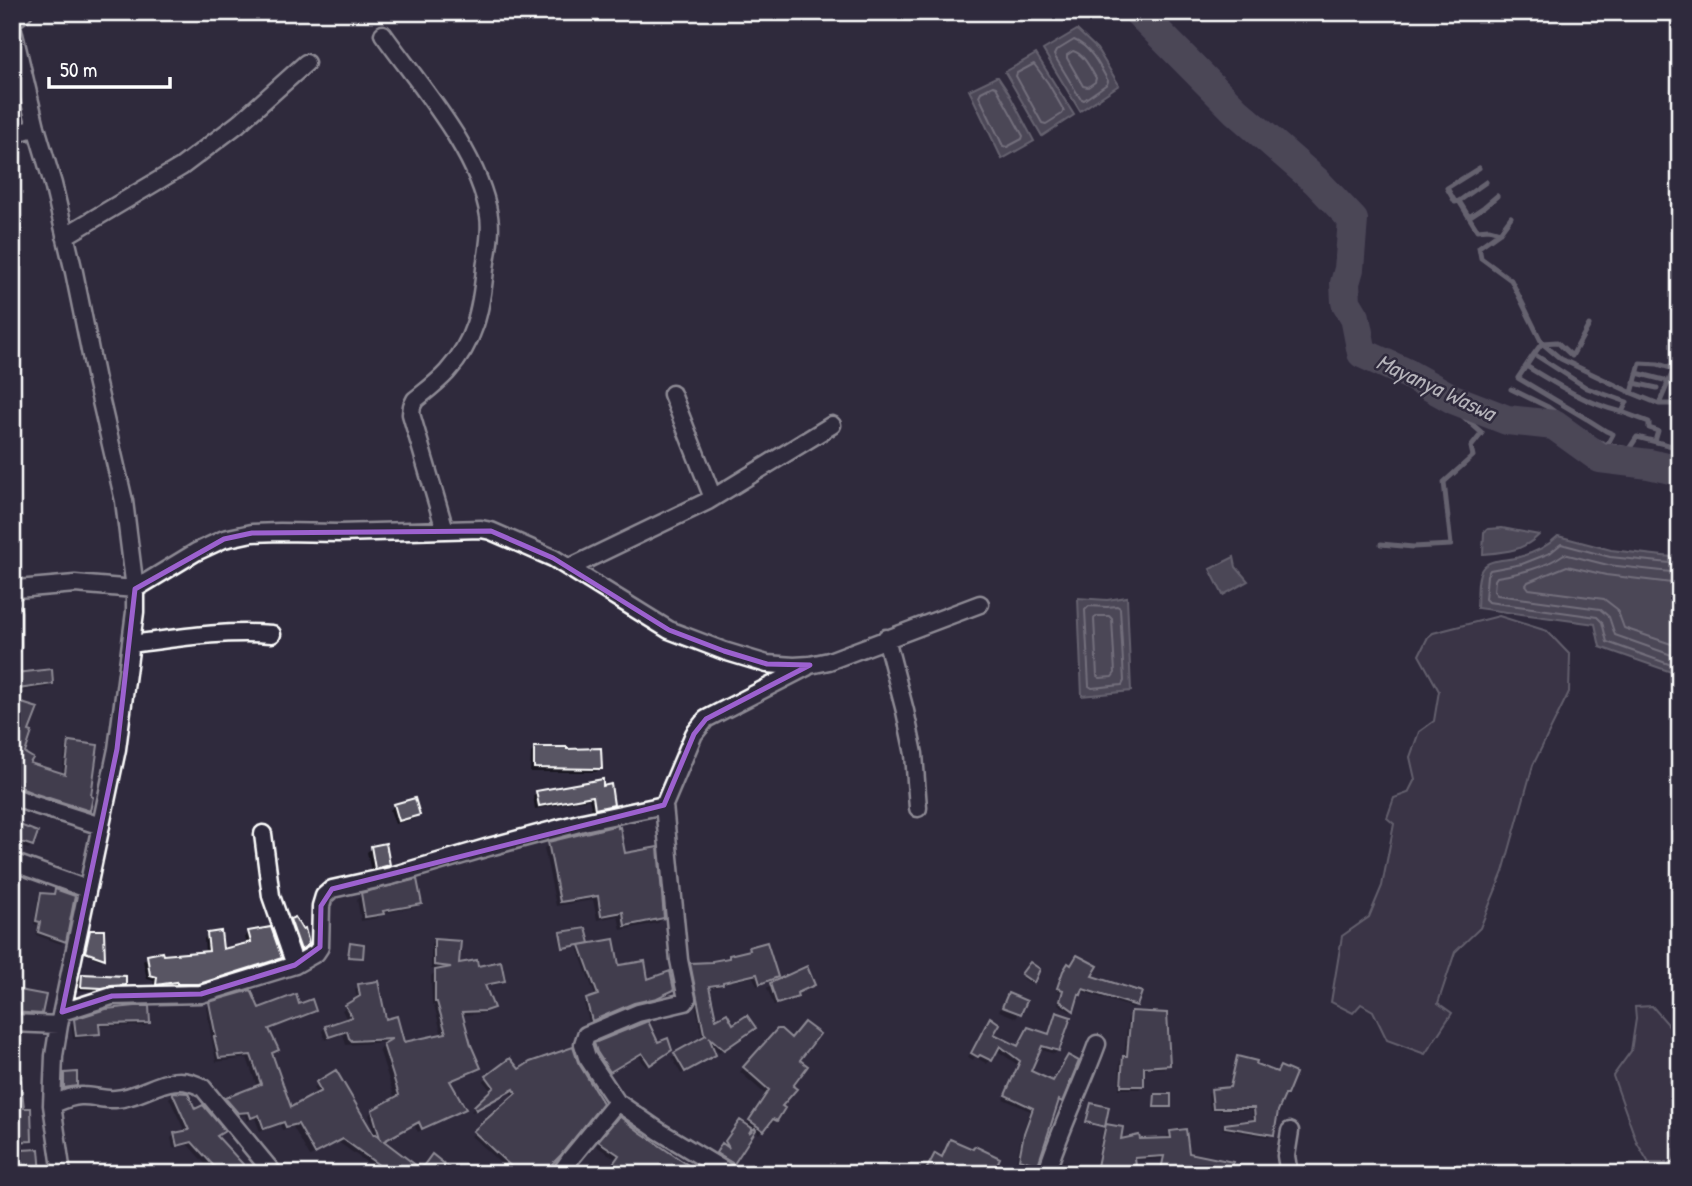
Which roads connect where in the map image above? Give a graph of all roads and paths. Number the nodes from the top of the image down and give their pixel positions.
1 (24, 12) edge
2 (12, 23) edge
3 (383, 34) dead end
4 (306, 63) dead end
5 (36, 127) junction
6 (12, 135) edge
7 (65, 236) junction
8 (672, 394) dead end
9 (832, 425) dead end
10 (713, 498) junction
11 (445, 530) junction
12 (569, 568) junction
13 (135, 589) junction
14 (12, 592) edge
15 (980, 604) dead end
16 (12, 612) edge
17 (272, 634) dead end
18 (886, 638) junction
19 (131, 644) junction
20 (12, 646) edge
21 (810, 665) junction
22 (12, 796) edge
23 (664, 805) junction
24 (918, 808) dead end
25 (101, 826) junction
26 (263, 834) dead end
27 (12, 862) edge
28 (88, 889) junction
29 (295, 965) junction
30 (60, 1019) junction
31 (12, 1023) edge
32 (1097, 1044) dead end
33 (617, 1102) junction
34 (52, 1105) junction
35 (1290, 1131) dead end
36 (728, 1173) edge
37 (62, 1174) edge
38 (274, 1174) edge
39 (560, 1174) edge
40 (1045, 1174) edge
41 (1289, 1174) edge

1 - 2 street
2 - 5 street
3 - 11 street
4 - 7 street
5 - 6 street
5 - 7 street
7 - 13 street
8 - 10 street
9 - 10 street
10 - 12 street
11 - 12 street
11 - 13 street
12 - 21 street
13 - 14 street
13 - 19 street
15 - 18 street
16 - 20 street
17 - 19 street
18 - 21 street
18 - 24 street
19 - 25 street
21 - 23 street
22 - 25 street
23 - 29 street
23 - 33 street
25 - 28 street
26 - 29 street
27 - 28 street
28 - 30 street
29 - 30 street
30 - 31 street
30 - 34 street
32 - 40 street
33 - 36 street
33 - 39 street
34 - 37 street
34 - 38 street
35 - 41 street

